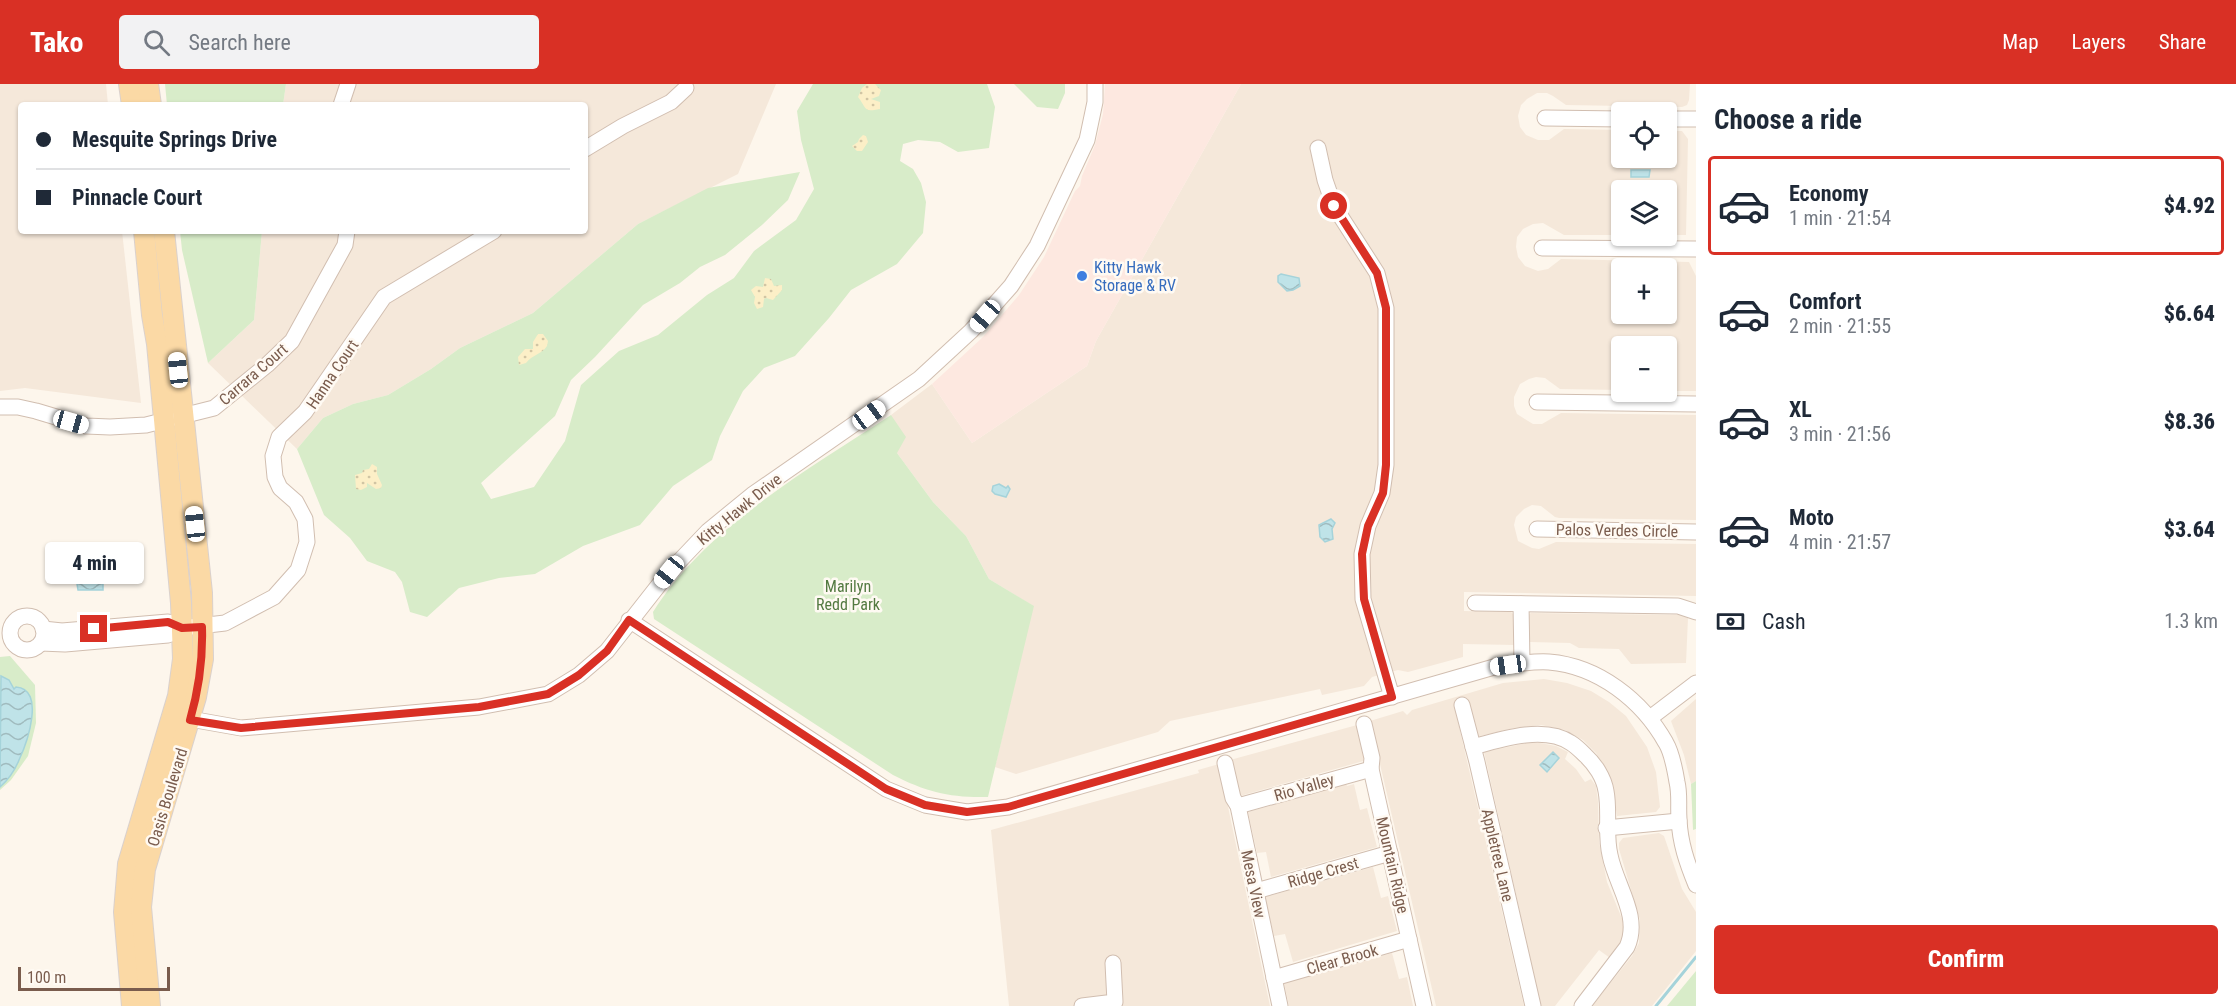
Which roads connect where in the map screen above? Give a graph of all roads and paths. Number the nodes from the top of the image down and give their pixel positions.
1 (129, 84) edge
2 (148, 84) edge
3 (348, 84) edge
4 (1095, 84) edge
5 (686, 88) dead end
6 (132, 102) edge
7 (151, 102) edge
8 (342, 102) edge
9 (1545, 118) dead end
10 (1611, 119) edge
11 (1677, 119) edge
12 (1696, 119) edge
13 (588, 147) edge
14 (1318, 148) dead end
15 (144, 234) edge
16 (164, 234) edge
17 (347, 234) edge
18 (487, 234) edge
19 (1542, 248) dead end
20 (1696, 249) edge
21 (1538, 402) dead end
22 (1696, 404) edge
23 (0, 407) edge
24 (183, 417) junction
25 (164, 421) junction
26 (1537, 529) dead end
27 (1696, 531) edge
28 (1475, 603) dead end
29 (1521, 604) junction
30 (1696, 612) edge
31 (629, 620) junction
32 (202, 627) junction
33 (182, 628) junction
34 (42, 636) junction
35 (6, 639) edge
36 (1522, 663) junction
37 (1696, 682) edge
38 (1392, 697) junction
39 (1462, 705) dead end
40 (181, 717) junction
41 (1650, 718) junction
42 (1364, 723) dead end
43 (1473, 747) junction
44 (1226, 763) dead end
45 (1371, 769) junction
46 (1238, 806) junction
47 (1679, 821) junction
48 (1606, 828) junction
49 (1390, 853) junction
50 (1696, 885) edge
51 (1256, 891) junction
52 (1409, 939) junction
53 (1113, 963) dead end
54 (1274, 978) junction
55 (132, 1006) edge
56 (150, 1006) edge
57 (1082, 1006) edge
58 (1280, 1006) edge
59 (1424, 1006) edge
60 (1533, 1006) edge
61 (1581, 1006) edge

1 - 6 main road
2 - 7 main road
3 - 8 street
4 - 31 street, Kitty Hawk Drive
5 - 13 street
9 - 10 street
11 - 12 street
14 - 38 street
15 - 25 main road, Oasis Boulevard
16 - 24 main road, Oasis Boulevard
17 - 24 street, Carrara Court
18 - 32 street, Hanna Court
19 - 20 street
21 - 22 street
23 - 25 street, Carrara Court
24 - 25 street, Carrara Court
24 - 32 main road, Oasis Boulevard
25 - 33 main road, Oasis Boulevard
26 - 27 street, Palos Verdes Circle
28 - 29 street
29 - 30 street
29 - 36 street
31 - 38 street
31 - 40 street, Kitty Hawk Drive
32 - 33 street, Hanna Court
32 - 40 main road, Oasis Boulevard
33 - 34 street, Hanna Court
33 - 40 main road, Oasis Boulevard
34 - 35 street
34 - 35 street
36 - 38 street
36 - 41 street
37 - 41 street
39 - 43 street, Appletree Lane
40 - 55 main road, Oasis Boulevard
40 - 56 main road, Oasis Boulevard
41 - 47 street
42 - 45 street, Mountain Ridge
43 - 48 street
43 - 60 street, Appletree Lane
44 - 46 street, Mesa View
45 - 46 street, Rio Valley
45 - 49 street, Mountain Ridge
46 - 51 street, Mesa View
47 - 48 street
47 - 50 street
48 - 61 street
49 - 51 street, Ridge Crest
49 - 52 street, Mountain Ridge
51 - 54 street, Mesa View
52 - 54 street, Clear Brook
52 - 59 street, Mountain Ridge
53 - 57 street
54 - 58 street, Mesa View

